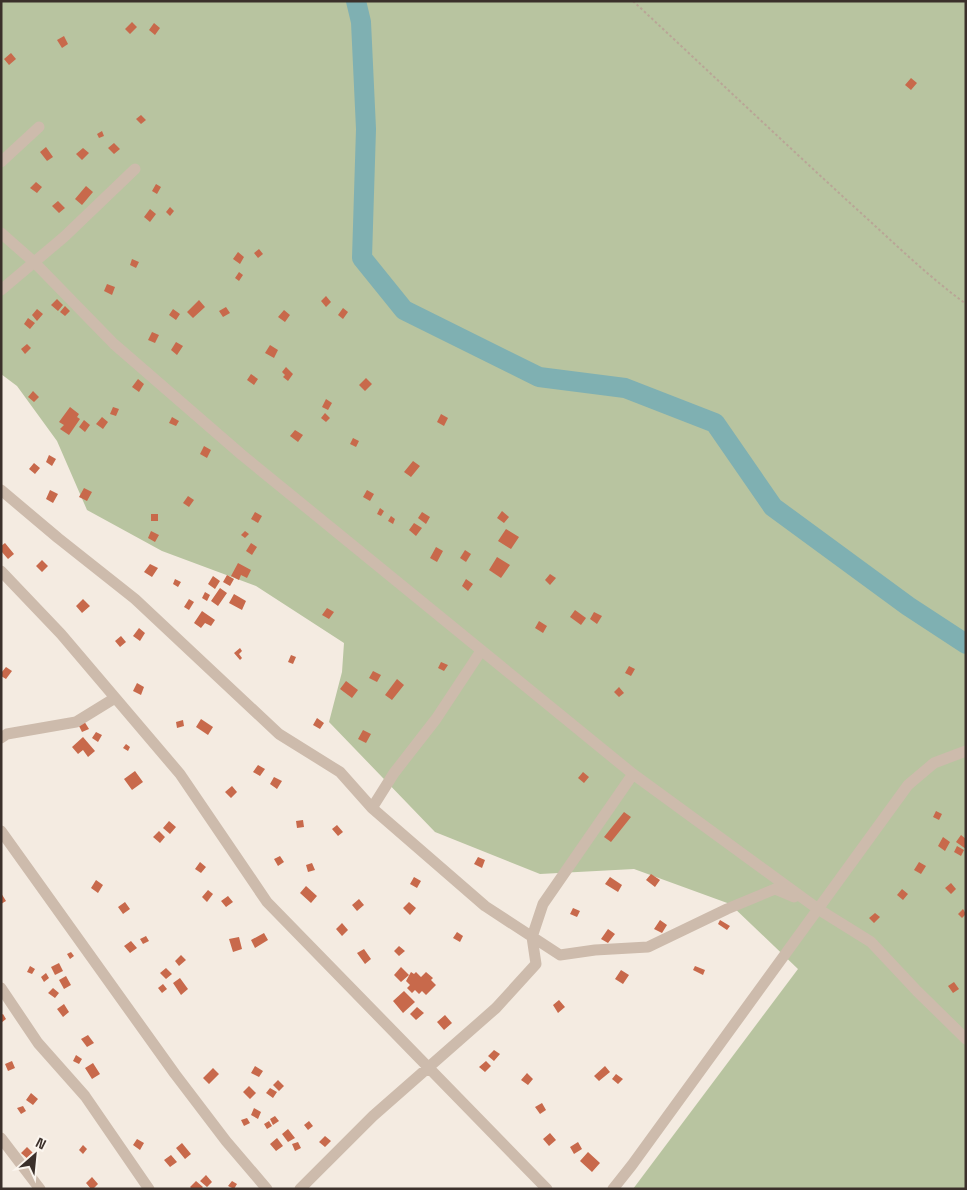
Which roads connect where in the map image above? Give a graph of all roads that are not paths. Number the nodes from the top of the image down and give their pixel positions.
1 (39, 128) dead end
2 (1, 162) edge
3 (135, 168) dead end
4 (1, 234) edge
5 (34, 262) junction
6 (1, 290) edge
7 (1, 490) edge
8 (1, 571) edge
9 (481, 651) junction
10 (115, 698) junction
11 (1, 738) edge
12 (966, 751) edge
13 (633, 774) junction
14 (372, 808) junction
15 (1, 831) edge
16 (818, 909) junction
17 (532, 937) junction
18 (1, 988) edge
19 (966, 1039) edge
20 (427, 1067) junction
21 (1, 1138) edge
22 (40, 1189) edge
23 (148, 1189) edge
24 (267, 1189) edge
25 (300, 1189) edge
26 (547, 1189) edge
27 (613, 1189) edge

1 - 2 street
3 - 5 street
4 - 5 street
5 - 6 street
5 - 9 street
7 - 14 street
8 - 10 street
9 - 13 street
9 - 14 street
10 - 11 street
10 - 20 street
12 - 16 street
13 - 16 street
13 - 17 street
14 - 17 street
15 - 24 street
16 - 17 street
16 - 19 street
16 - 27 street
17 - 20 street
18 - 23 street
20 - 25 street
20 - 26 street
21 - 22 street

